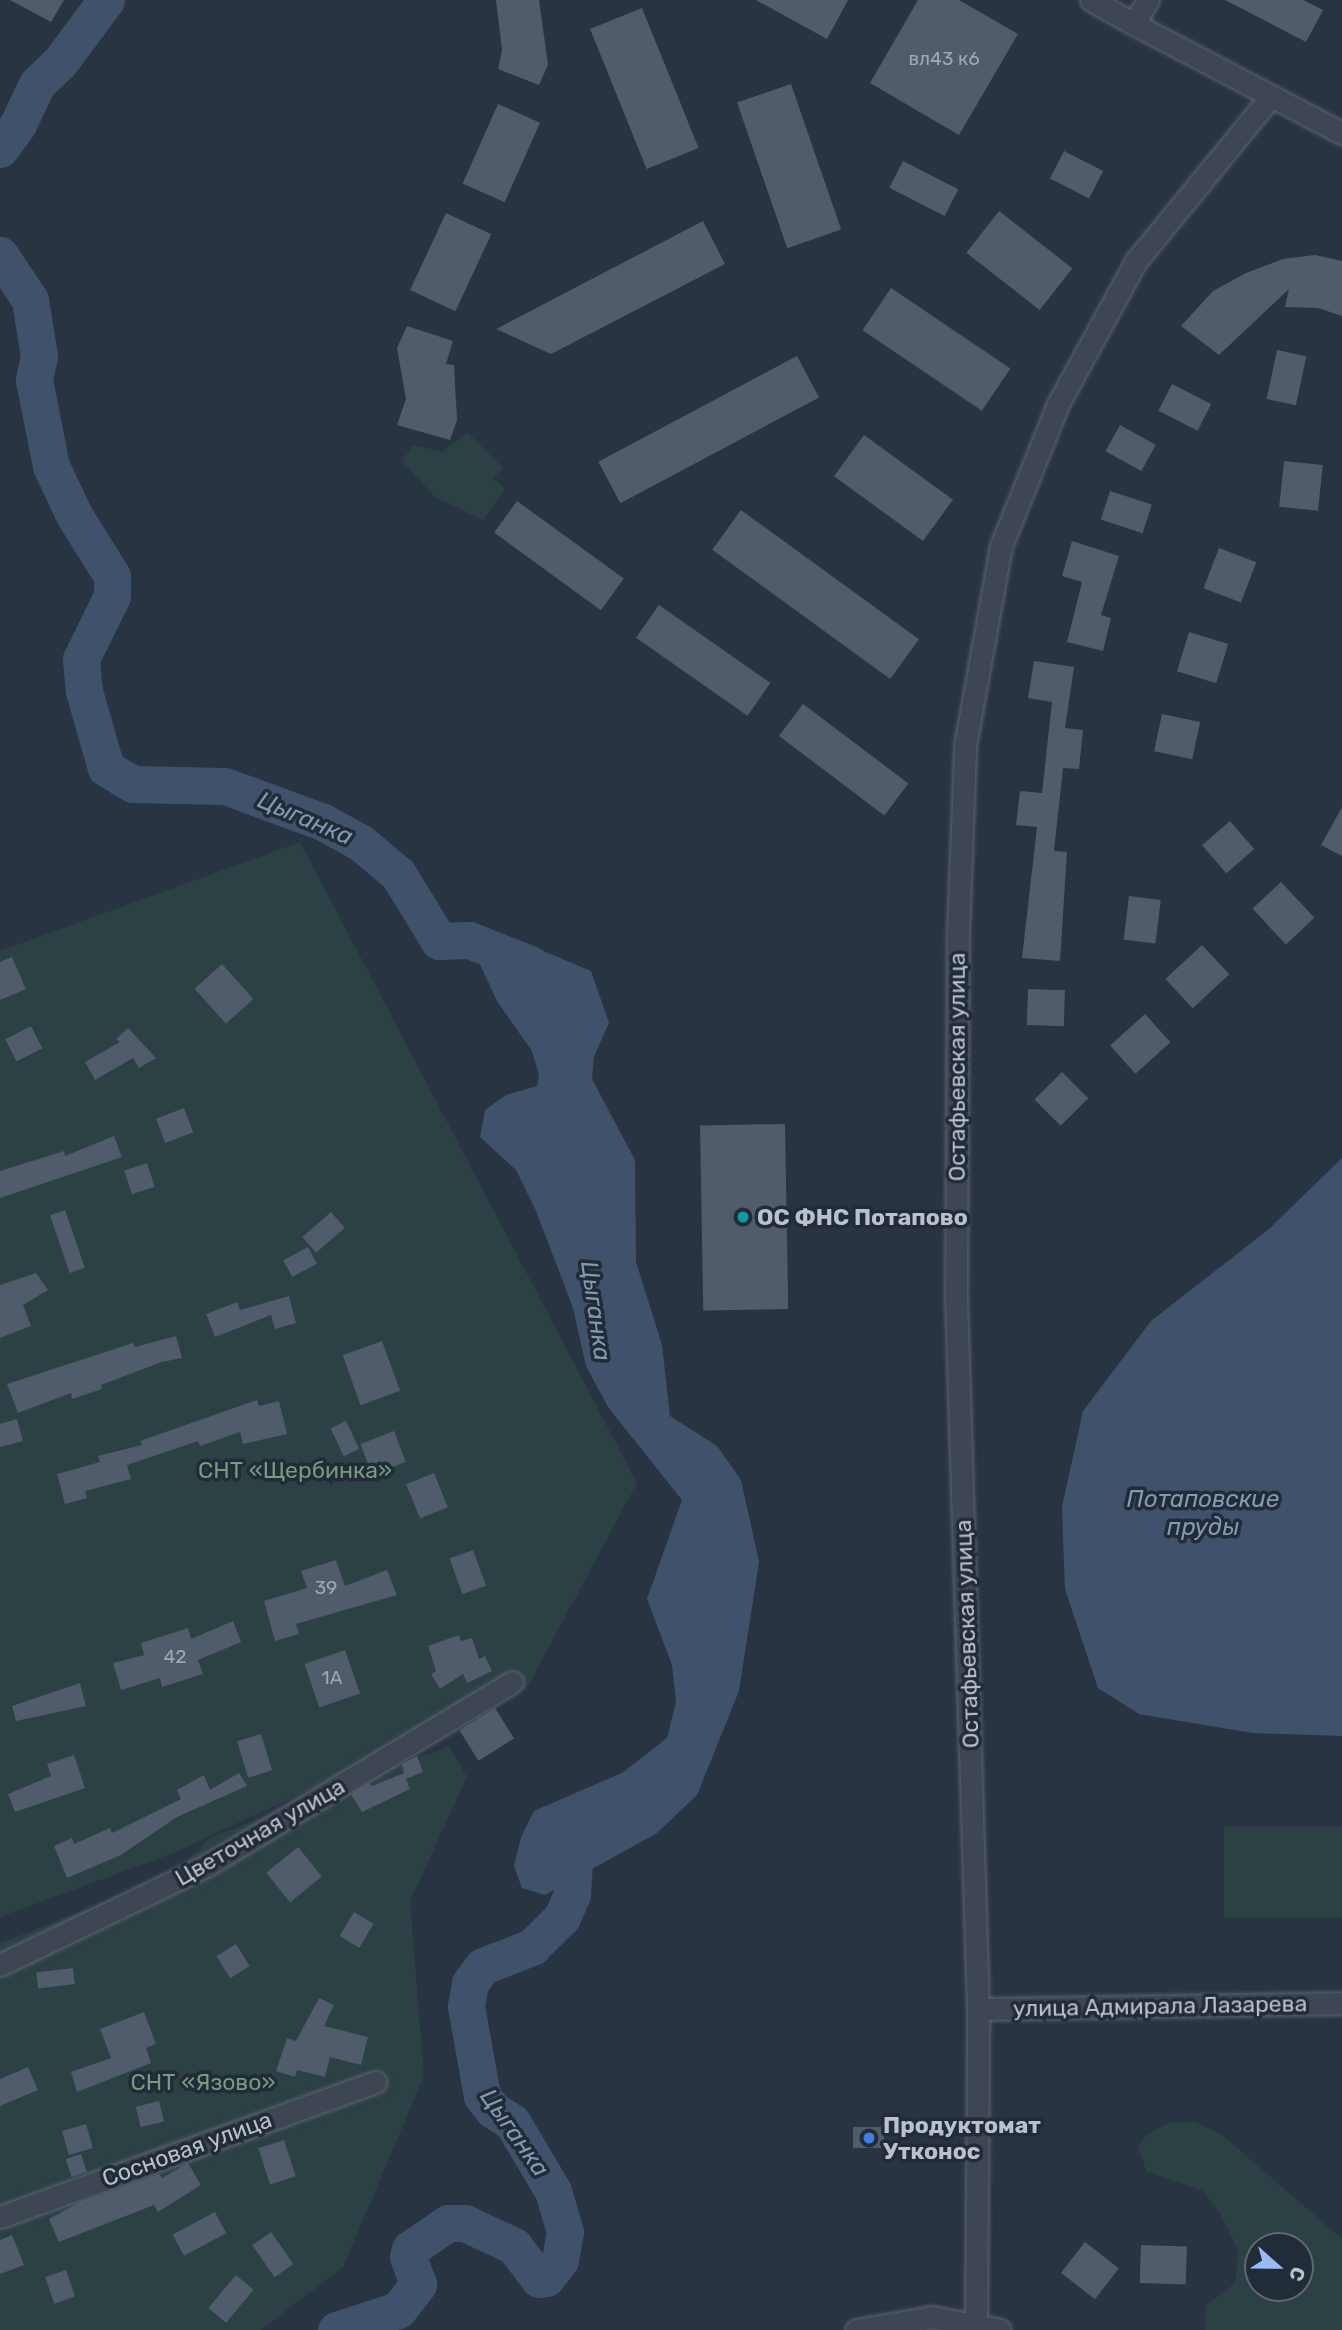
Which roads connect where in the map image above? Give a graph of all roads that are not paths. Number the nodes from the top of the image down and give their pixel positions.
1 (1091, 0) edge
2 (1148, 0) edge
3 (1134, 24) junction
4 (1272, 96) junction
5 (1342, 133) edge
6 (512, 1682) dead end
7 (0, 1965) edge
8 (1342, 2003) edge
9 (978, 2009) junction
10 (374, 2082) dead end
11 (0, 2217) edge
12 (976, 2327) edge
13 (856, 2330) edge
14 (1000, 2330) edge

1 - 3 street
2 - 3 street
3 - 4 street
4 - 5 street
4 - 9 street, Остафьевская улица
6 - 7 street, Цветочная улица
8 - 9 street, улица Адмирала Лазарева
9 - 12 street, Остафьевская улица
10 - 11 street, Сосновая улица
12 - 13 street
12 - 14 street

